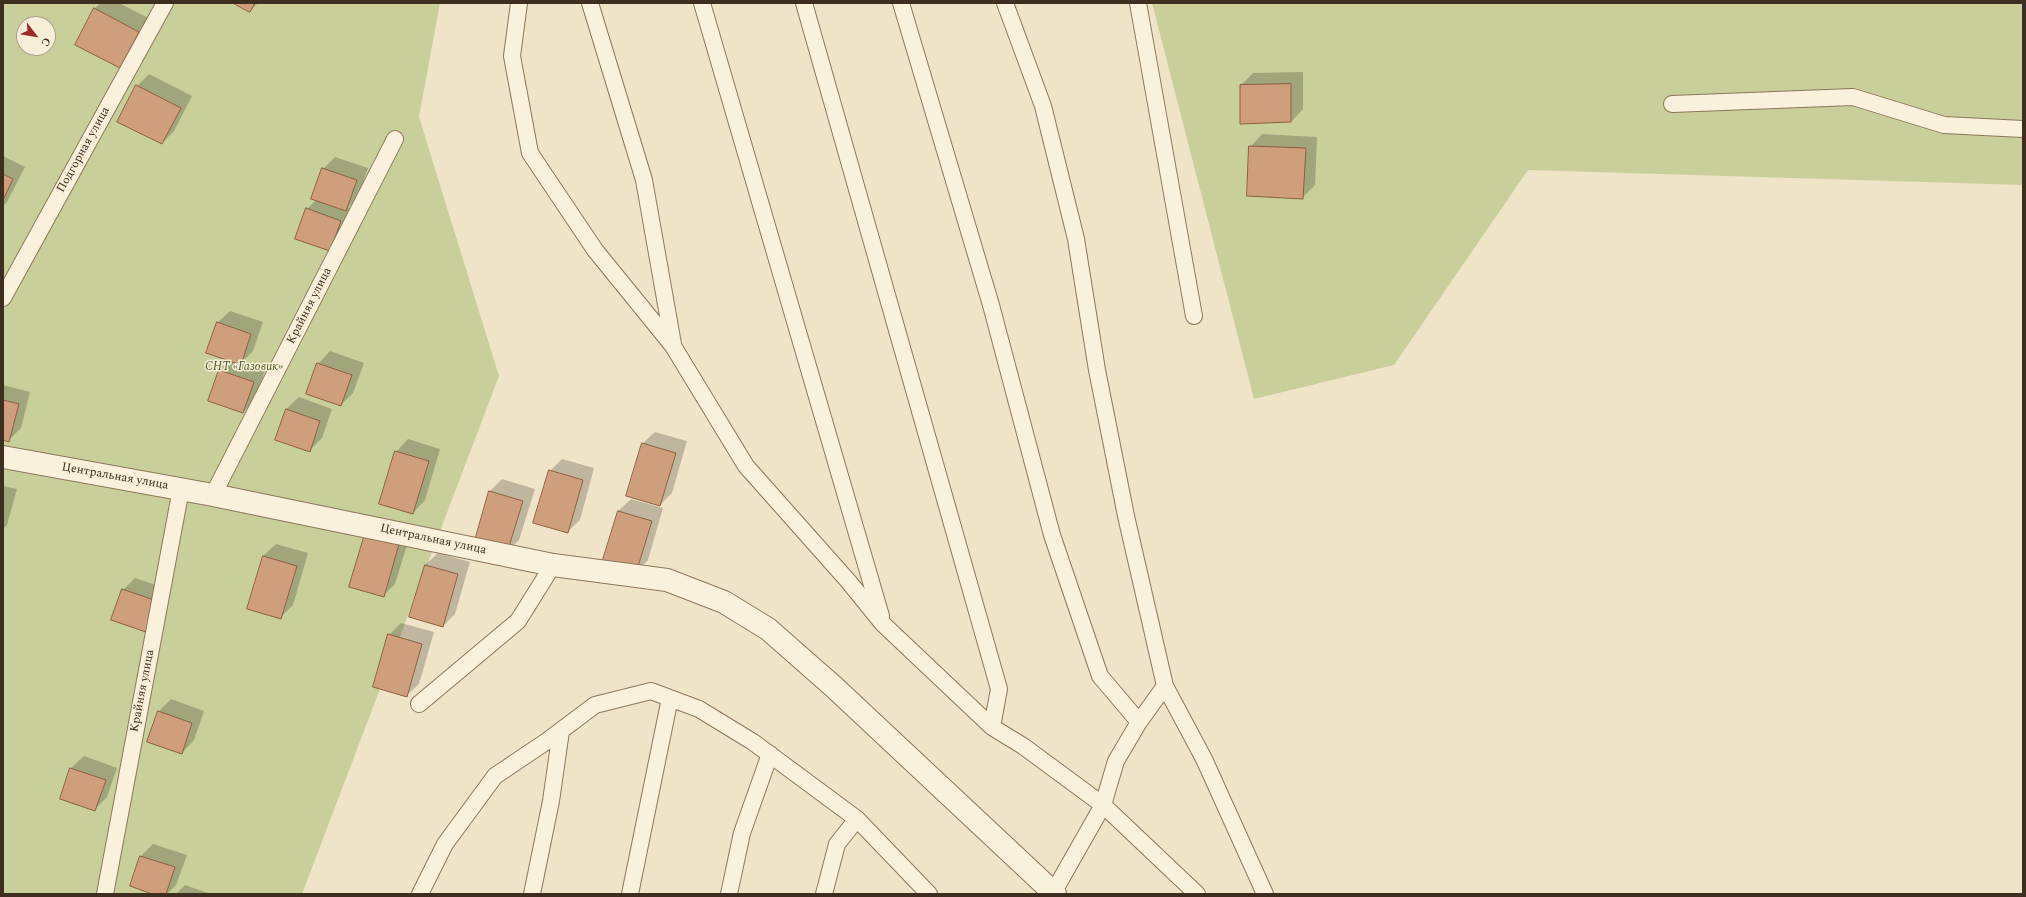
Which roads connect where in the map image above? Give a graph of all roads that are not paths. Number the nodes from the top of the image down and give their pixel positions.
1 (165, 3) edge
2 (519, 3) edge
3 (590, 3) edge
4 (702, 3) edge
5 (804, 3) edge
6 (901, 3) edge
7 (1005, 3) edge
8 (1138, 3) edge
9 (1672, 104) dead end
10 (2023, 130) edge
11 (395, 139) dead end
12 (3, 298) edge
13 (1194, 316) dead end
14 (673, 346) junction
15 (3, 457) edge
16 (181, 489) junction
17 (213, 495) junction
18 (553, 565) junction
19 (883, 624) junction
20 (1164, 686) junction
21 (670, 698) junction
22 (419, 704) dead end
23 (1139, 722) junction
24 (992, 727) junction
25 (561, 731) junction
26 (770, 754) junction
27 (1103, 805) junction
28 (857, 819) junction
29 (105, 894) edge
30 (420, 894) edge
31 (532, 894) edge
32 (630, 894) edge
33 (729, 894) edge
34 (824, 894) edge
35 (929, 894) edge
36 (1054, 894) edge
37 (1197, 894) edge
38 (1265, 894) edge

1 - 12 lane, Подгорная улица
2 - 14 lane
3 - 14 lane
4 - 19 lane
5 - 24 lane
6 - 23 lane
7 - 20 lane
8 - 13 lane
9 - 10 lane
11 - 17 lane, Крайняя улица
14 - 19 lane
15 - 16 street, Центральная улица
16 - 17 street, Центральная улица
16 - 29 lane, Крайняя улица
17 - 18 street, Центральная улица
18 - 22 lane
18 - 36 street, Центральная улица
19 - 24 lane
20 - 23 lane
20 - 38 lane
21 - 25 lane
21 - 26 lane
21 - 32 lane
23 - 27 lane
24 - 27 lane
25 - 30 lane
25 - 31 lane
26 - 28 lane
26 - 33 lane
27 - 36 lane
27 - 37 lane
28 - 34 lane
28 - 35 lane

